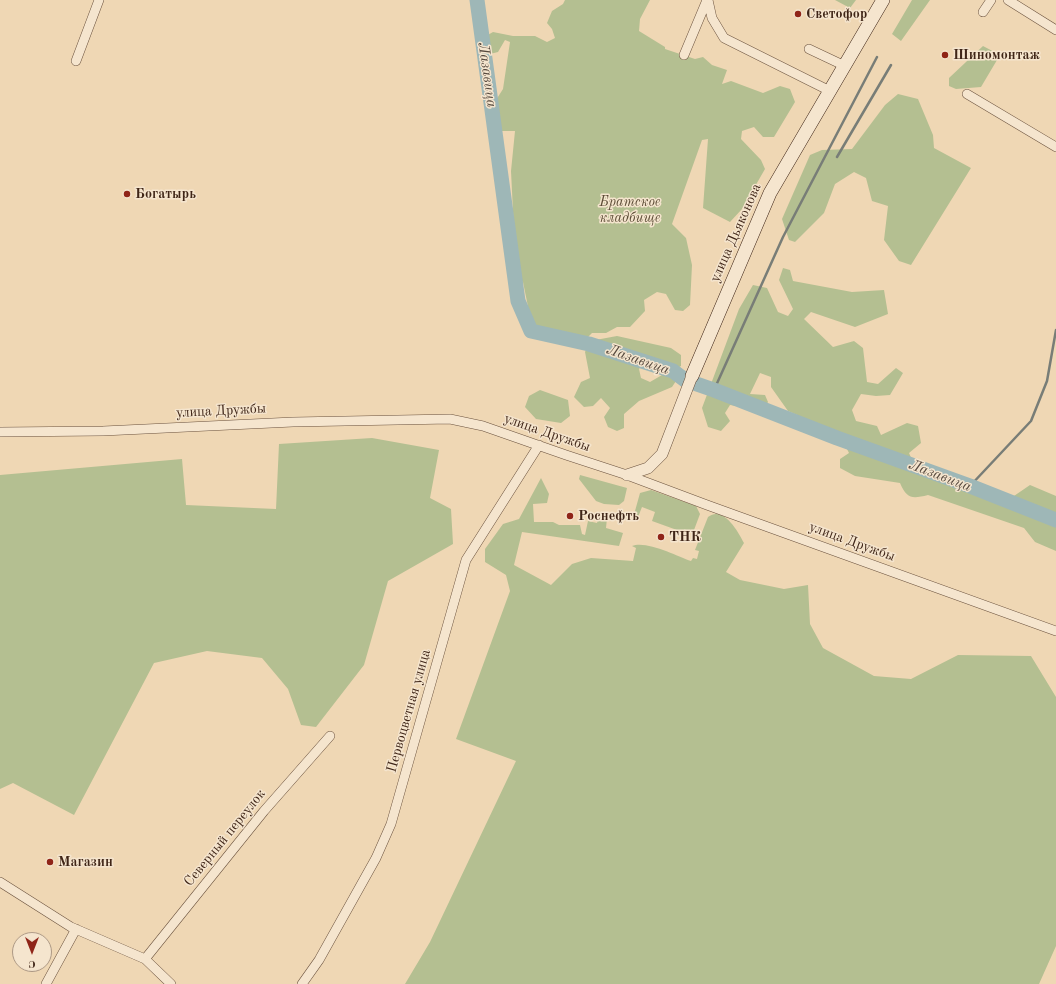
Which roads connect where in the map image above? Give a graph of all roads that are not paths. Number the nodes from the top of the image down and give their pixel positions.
1 (99, 0) edge
2 (708, 0) edge
3 (883, 0) edge
4 (991, 0) edge
5 (1008, 0) edge
6 (983, 12) dead end
7 (1056, 30) edge
8 (809, 50) dead end
9 (684, 55) dead end
10 (76, 61) dead end
11 (845, 66) junction
12 (830, 91) junction
13 (967, 94) dead end
14 (1056, 147) edge
15 (692, 376) joint
16 (0, 432) edge
17 (539, 445) junction
18 (627, 475) junction
19 (1056, 631) edge
20 (330, 736) dead end
21 (0, 882) edge
22 (76, 929) junction
23 (145, 960) junction
24 (46, 984) edge
25 (171, 984) edge
26 (302, 984) edge

1 - 10 street
2 - 9 street
2 - 12 street
3 - 11 main road, улица Дьяконова
4 - 6 street
5 - 7 street
8 - 11 street
11 - 12 main road, улица Дьяконова
12 - 15 main road, улица Дьяконова
13 - 14 street
15 - 18 street, улица Дьяконова
16 - 17 street, улица Дружбы
17 - 18 street, улица Дружбы
17 - 26 street, Первоцветная улица
18 - 19 street, улица Дружбы
20 - 23 street, Северный переулок
21 - 22 street
22 - 23 street
22 - 24 street
23 - 25 street

